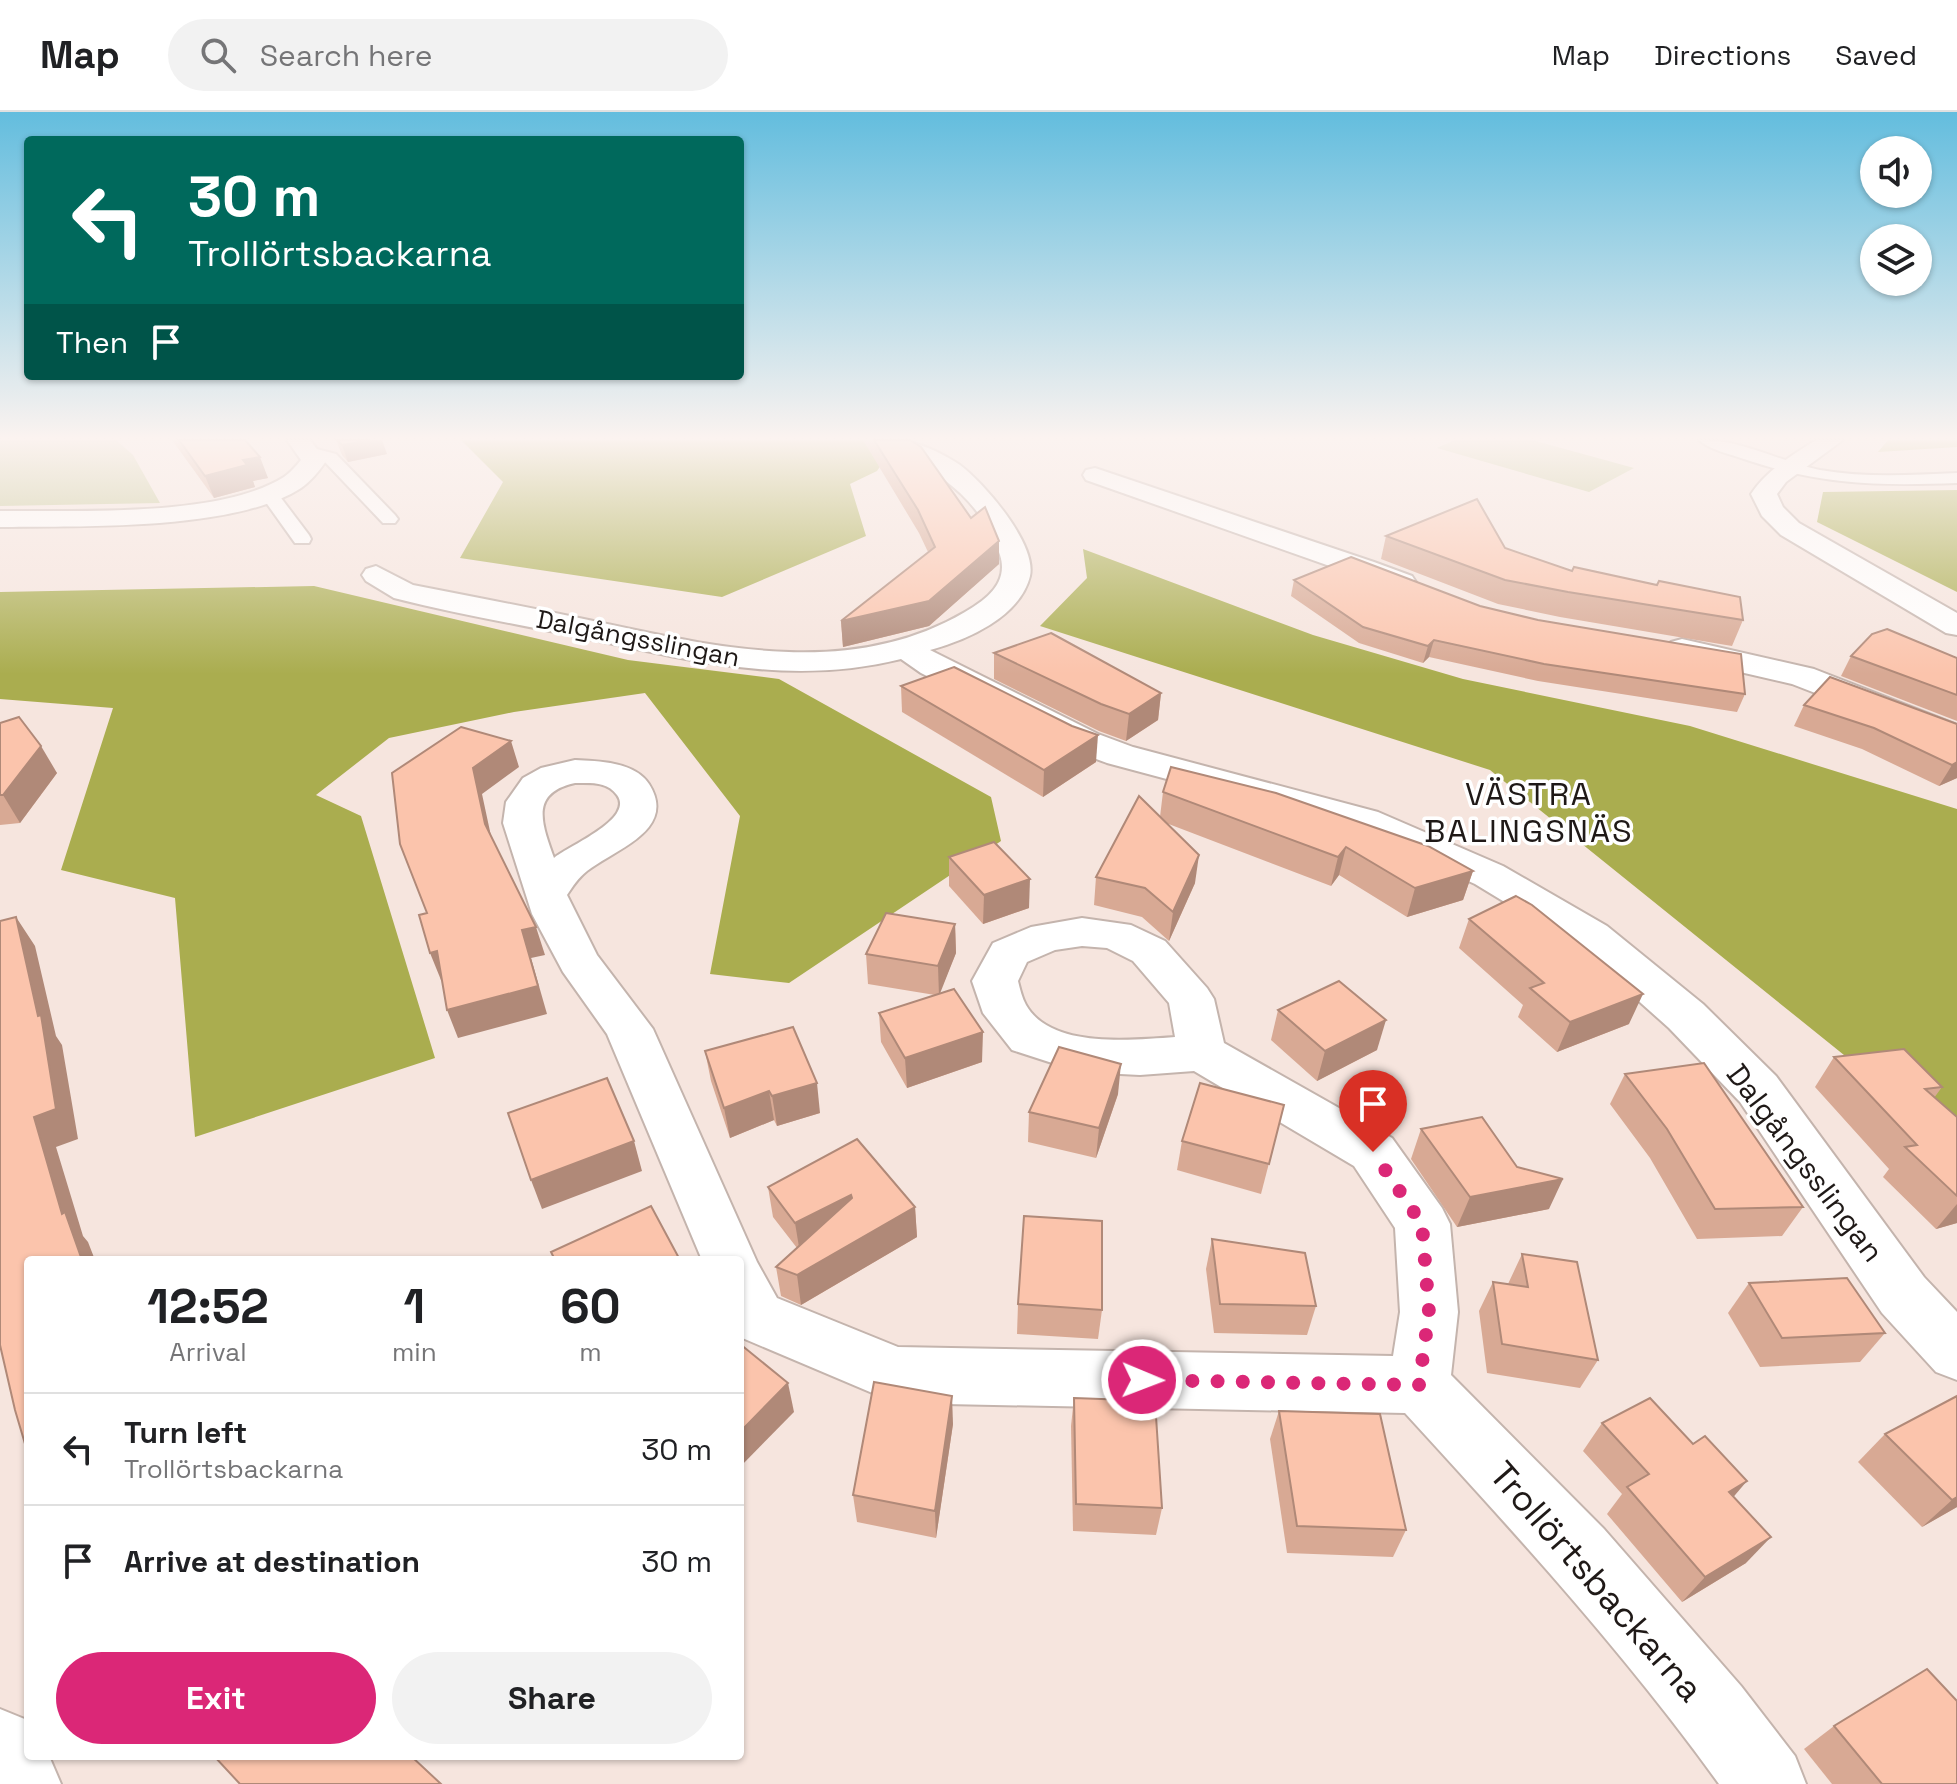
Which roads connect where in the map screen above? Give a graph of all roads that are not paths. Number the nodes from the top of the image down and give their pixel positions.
1 (23, 518) edge
2 (287, 518) edge
3 (992, 518) edge
4 (1213, 518) edge
5 (1778, 518) edge
6 (0, 519) edge
7 (302, 539) dead end
8 (376, 575) dead end
9 (1428, 592) edge
10 (1957, 626) edge
11 (1647, 643) edge
12 (907, 649) junction
13 (1957, 737) edge
14 (547, 894) dead end
15 (1202, 1053) dead end
16 (728, 1256) edge
17 (744, 1290) edge
18 (1957, 1353) edge
19 (1419, 1385) junction
20 (0, 1747) edge
21 (22, 1784) edge
22 (1767, 1784) edge

1 - 6 street
2 - 7 lane
3 - 12 street, Dalgångsslingan
4 - 9 street
5 - 10 street
8 - 12 street, Dalgångsslingan
11 - 13 street
12 - 18 street, Dalgångsslingan
14 - 16 street
15 - 19 street
17 - 19 street
19 - 22 street, Trollörtsbackarna
20 - 21 street

